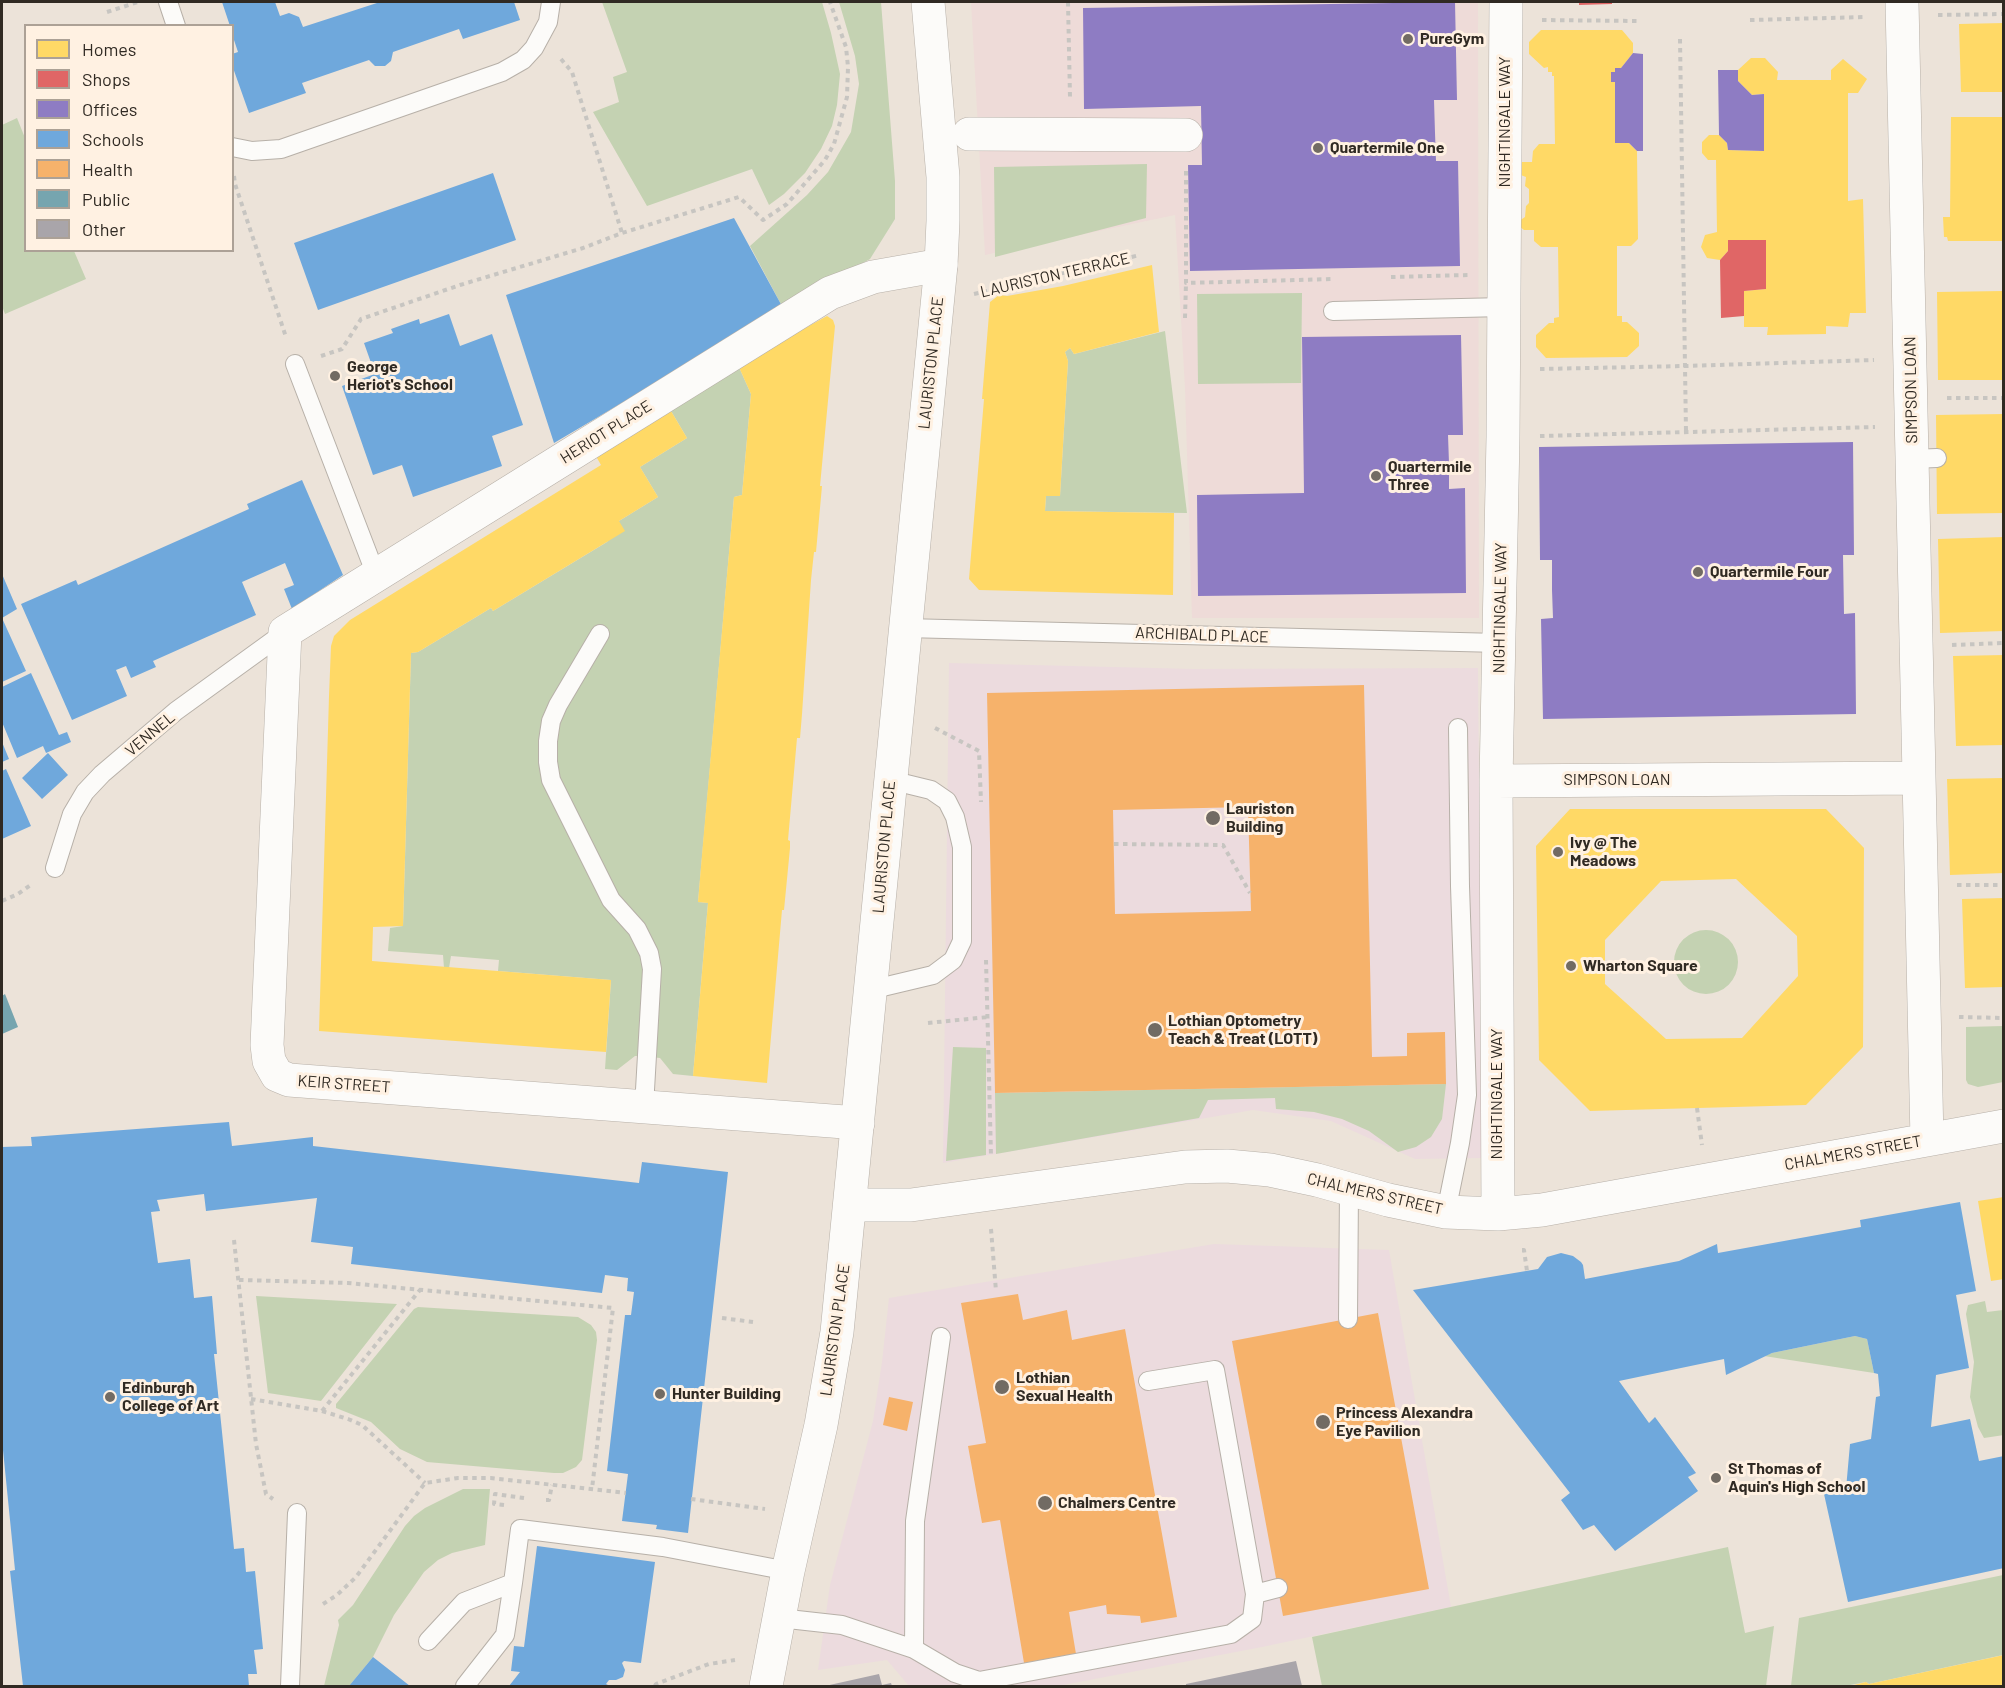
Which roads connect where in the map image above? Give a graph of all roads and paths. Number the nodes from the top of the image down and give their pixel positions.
1 (138, 2) edge
2 (168, 2) edge
3 (551, 2) edge
4 (830, 2) edge
5 (928, 2) edge
6 (1068, 2) edge
7 (1902, 2) edge
8 (1506, 10) edge
9 (107, 12) dead end
10 (2004, 14) edge
11 (1934, 15) dead end
12 (1871, 17) dead end
13 (1750, 20) dead end
14 (1637, 21) dead end
15 (175, 24) edge
16 (1680, 39) dead end
17 (572, 72) dead end
18 (969, 134) dead end
19 (1071, 134) junction
20 (1186, 135) joint
21 (234, 147) edge
22 (235, 184) dead end
23 (622, 233) junction
24 (1140, 255) dead end
25 (940, 265) junction
26 (1305, 280) dead end
27 (1186, 283) junction
28 (970, 295) dead end
29 (1504, 307) junction
30 (1333, 311) dead end
31 (1185, 318) dead end
32 (295, 364) junction
33 (1685, 366) junction
34 (1503, 369) junction
35 (1876, 371) dead end
36 (1937, 398) dead end
37 (2004, 398) edge
38 (1877, 416) dead end
39 (1686, 432) junction
40 (1503, 437) junction
41 (376, 575) junction
42 (905, 628) junction
43 (285, 632) junction
44 (600, 633) dead end
45 (1499, 643) junction
46 (2004, 643) edge
47 (1953, 645) dead end
48 (935, 728) dead end
49 (1458, 728) dead end
50 (1918, 778) junction
51 (890, 780) junction
52 (1496, 781) junction
53 (982, 804) dead end
54 (1114, 844) dead end
55 (55, 868) dead end
56 (1962, 885) dead end
57 (2004, 885) edge
58 (1250, 893) dead end
59 (986, 949) dead end
60 (870, 990) junction
61 (988, 1017) junction
62 (1965, 1017) dead end
63 (2004, 1018) edge
64 (928, 1023) dead end
65 (644, 1107) junction
66 (858, 1123) junction
67 (2004, 1126) edge
68 (1927, 1140) junction
69 (991, 1160) dead end
70 (1349, 1189) junction
71 (989, 1196) junction
72 (850, 1205) junction
73 (1446, 1212) junction
74 (1498, 1214) junction
75 (234, 1240) dead end
76 (238, 1280) junction
77 (420, 1290) junction
78 (996, 1291) dead end
79 (722, 1318) dead end
80 (1348, 1319) dead end
81 (753, 1322) dead end
82 (941, 1337) dead end
83 (1148, 1381) dead end
84 (251, 1399) junction
85 (322, 1411) junction
86 (424, 1483) junction
87 (592, 1489) junction
88 (626, 1493) dead end
89 (691, 1499) dead end
90 (297, 1513) joint
91 (800, 1514) junction
92 (788, 1571) junction
93 (513, 1583) junction
94 (1278, 1588) dead end
95 (1255, 1594) junction
96 (294, 1609) junction
97 (779, 1618) junction
98 (428, 1641) dead end
99 (914, 1649) junction
100 (771, 1653) junction
101 (290, 1686) edge
102 (465, 1686) edge
103 (654, 1686) edge
104 (766, 1686) edge

1 - 9 path
2 - 15 lane
3 - 21 lane
4 - 23 path
5 - 25 street, LAURISTON PLACE
6 - 19 path
7 - 50 street, SIMPSON LOAN
8 - 14 path
8 - 29 street, NIGHTINGALE WAY
10 - 11 path
12 - 13 path
16 - 33 path
17 - 23 path
18 - 19 street
19 - 20 street
20 - 27 path
22 - 32 path
23 - 32 path
24 - 28 path, LAURISTON TERRACE
25 - 41 street, HERIOT PLACE
25 - 42 street, LAURISTON PLACE
26 - 27 path
27 - 31 path
29 - 30 lane
29 - 34 street, NIGHTINGALE WAY
32 - 41 lane
33 - 34 path
33 - 35 path
33 - 39 path
34 - 40 street, NIGHTINGALE WAY
36 - 37 path
38 - 39 path
39 - 40 path
40 - 45 street, NIGHTINGALE WAY
41 - 43 street, HERIOT PLACE
42 - 45 lane, ARCHIBALD PLACE
42 - 51 street, LAURISTON PLACE
43 - 55 lane, VENNEL
43 - 65 street, KEIR STREET
44 - 65 lane
45 - 52 street, NIGHTINGALE WAY
46 - 47 path
48 - 53 path
49 - 73 lane
50 - 52 street, SIMPSON LOAN
50 - 68 street, SIMPSON LOAN
51 - 60 street, LAURISTON PLACE
51 - 60 lane
52 - 74 street, NIGHTINGALE WAY
54 - 58 path
56 - 57 path
59 - 61 path
60 - 66 street, LAURISTON PLACE
61 - 64 path
61 - 69 path
62 - 63 path
65 - 66 street, KEIR STREET
66 - 72 street, LAURISTON PLACE
67 - 68 street, CHALMERS STREET
68 - 74 street, CHALMERS STREET
70 - 71 street, CHALMERS STREET
70 - 73 street, CHALMERS STREET
70 - 80 lane
71 - 72 street, CHALMERS STREET
71 - 78 path
72 - 91 street, LAURISTON PLACE
73 - 74 street, CHALMERS STREET
75 - 76 path
76 - 77 path
76 - 84 path
77 - 85 path
77 - 87 path
79 - 81 path
82 - 99 lane
83 - 95 lane
84 - 85 path
84 - 90 path
85 - 86 path
86 - 87 path
86 - 96 path
87 - 88 path
89 - 91 path
90 - 96 lane
91 - 92 street, LAURISTON PLACE
92 - 93 lane
92 - 97 street, LAURISTON PLACE
93 - 98 lane
93 - 102 lane
94 - 95 lane
95 - 99 lane
96 - 101 lane
97 - 99 lane
97 - 100 street, LAURISTON PLACE
100 - 103 path
100 - 104 street, LAURISTON PLACE

